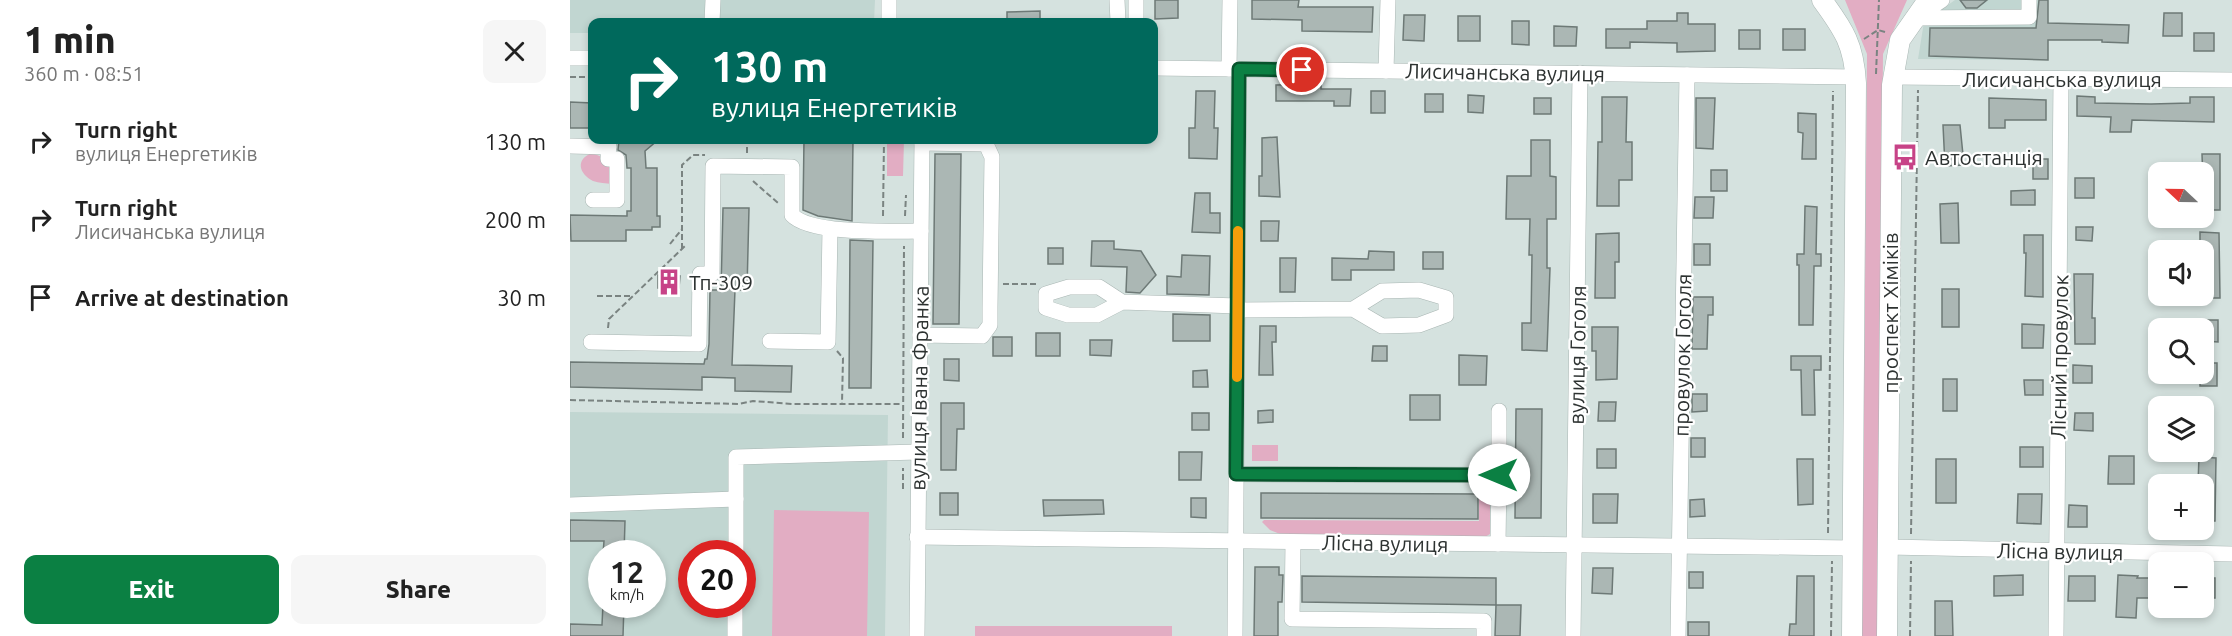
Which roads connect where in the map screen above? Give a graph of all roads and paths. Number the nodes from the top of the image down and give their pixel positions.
1 (713, 0) edge
2 (889, 0) edge
3 (1117, 0) edge
4 (1136, 0) edge
5 (1230, 0) edge
6 (1388, 0) edge
7 (1822, 0) edge
8 (1879, 0) edge
9 (1928, 0) edge
10 (1942, 0) edge
11 (2029, 0) edge
12 (712, 18) edge
13 (889, 18) edge
14 (1118, 18) edge
15 (1136, 18) edge
16 (1915, 18) junction
17 (1878, 30) junction
18 (1900, 40) junction
19 (1851, 46) junction
20 (570, 58) edge
21 (588, 58) edge
22 (1158, 68) edge
23 (1234, 69) junction
24 (1386, 71) junction
25 (1580, 73) junction
26 (1687, 75) junction
27 (570, 77) edge
28 (588, 77) edge
29 (1834, 77) junction
30 (1856, 77) junction
31 (1884, 77) junction
32 (2061, 79) junction
33 (2232, 80) edge
34 (1918, 86) dead end
35 (596, 144) edge
36 (609, 144) edge
37 (747, 144) edge
38 (885, 144) edge
39 (922, 144) edge
40 (986, 144) edge
41 (570, 146) edge
42 (741, 161) junction
43 (906, 194) dead end
44 (593, 200) dead end
45 (792, 214) junction
46 (682, 229) dead end
47 (830, 229) junction
48 (883, 231) junction
49 (904, 231) junction
50 (921, 231) junction
51 (670, 244) dead end
52 (685, 246) dead end
53 (991, 284) junction
54 (1043, 289) junction
55 (597, 296) dead end
56 (633, 296) junction
57 (1122, 302) junction
58 (1237, 308) junction
59 (1353, 309) junction
60 (920, 335) junction
61 (770, 341) dead end
62 (828, 342) junction
63 (599, 343) joint
64 (570, 400) edge
65 (842, 403) junction
66 (903, 404) junction
67 (1499, 411) dead end
68 (910, 452) junction
69 (1236, 474) junction
70 (1499, 475) junction
71 (903, 498) dead end
72 (736, 499) junction
73 (570, 505) edge
74 (917, 537) junction
75 (736, 540) edge
76 (1236, 541) junction
77 (1293, 542) junction
78 (1498, 544) junction
79 (1575, 545) junction
80 (1679, 546) junction
81 (1830, 548) junction
82 (1853, 548) junction
83 (1888, 548) junction
84 (1911, 548) junction
85 (2057, 551) junction
86 (2232, 554) edge
87 (735, 618) edge
88 (735, 636) edge
89 (917, 636) edge
90 (1235, 636) edge
91 (1484, 636) edge
92 (1573, 636) edge
93 (1678, 636) edge
94 (1831, 636) edge
95 (1852, 636) edge
96 (1887, 636) edge
97 (1910, 636) edge
98 (2056, 636) edge

1 - 12 street
2 - 13 street
3 - 14 street
4 - 15 street
5 - 23 street
6 - 24 street
7 - 19 main road, проспект Хіміків
8 - 17 path
9 - 16 main road, проспект Хіміків
10 - 16 street
11 - 16 street
16 - 18 main road, проспект Хіміків
17 - 18 path
17 - 19 path
17 - 31 path
18 - 31 main road, проспект Хіміків
19 - 30 main road, проспект Хіміків
20 - 21 street
22 - 23 street, Лисичанська вулиця
23 - 24 street, Лисичанська вулиця
23 - 58 street
24 - 25 street, Лисичанська вулиця
25 - 26 street, Лисичанська вулиця
25 - 79 street, вулиця Гоголя
26 - 29 street, Лисичанська вулиця
26 - 80 street, провулок Гоголя
27 - 28 path
29 - 30 street, Лисичанська вулиця
29 - 81 path
30 - 82 main road, проспект Хіміків
31 - 32 street, Лисичанська вулиця
31 - 83 main road, проспект Хіміків
32 - 33 street, Лисичанська вулиця
32 - 85 street, Лісний провулок
34 - 84 path
35 - 41 street
36 - 44 street
37 - 42 path
38 - 48 path
39 - 50 street, вулиця Івана Франка
40 - 53 street
42 - 45 path
42 - 45 street
42 - 63 street
43 - 49 path
45 - 47 street
46 - 51 path
47 - 48 street
47 - 62 street
48 - 49 street
49 - 50 street
49 - 66 path
50 - 60 street, вулиця Івана Франка
52 - 56 path
53 - 54 path
53 - 60 street
54 - 57 street
54 - 57 street
55 - 56 path
56 - 63 path
57 - 58 street
58 - 59 street
58 - 69 street
59 - 59 street
60 - 68 street, вулиця Івана Франка
61 - 62 street
62 - 65 path
64 - 65 path
65 - 66 path
66 - 68 path
67 - 70 street
68 - 71 path
68 - 72 street
68 - 74 street, вулиця Івана Франка
69 - 70 street
69 - 76 street
70 - 78 street
72 - 73 street
72 - 75 street
74 - 76 street, Лісна вулиця
74 - 89 street, вулиця Івана Франка
76 - 77 street, Лісна вулиця
76 - 90 street
77 - 78 street, Лісна вулиця
77 - 91 street
78 - 79 street, Лісна вулиця
79 - 80 street, Лісна вулиця
79 - 92 street, вулиця Гоголя
80 - 81 street, Лісна вулиця
80 - 93 street, провулок Гоголя
81 - 82 street, Лісна вулиця
81 - 94 path
82 - 95 main road, проспект Хіміків
83 - 84 street, Лісна вулиця
83 - 96 main road, проспект Хіміків
84 - 85 street, Лісна вулиця
84 - 97 path
85 - 86 street, Лісна вулиця
85 - 98 street, Лісний провулок
87 - 88 street

